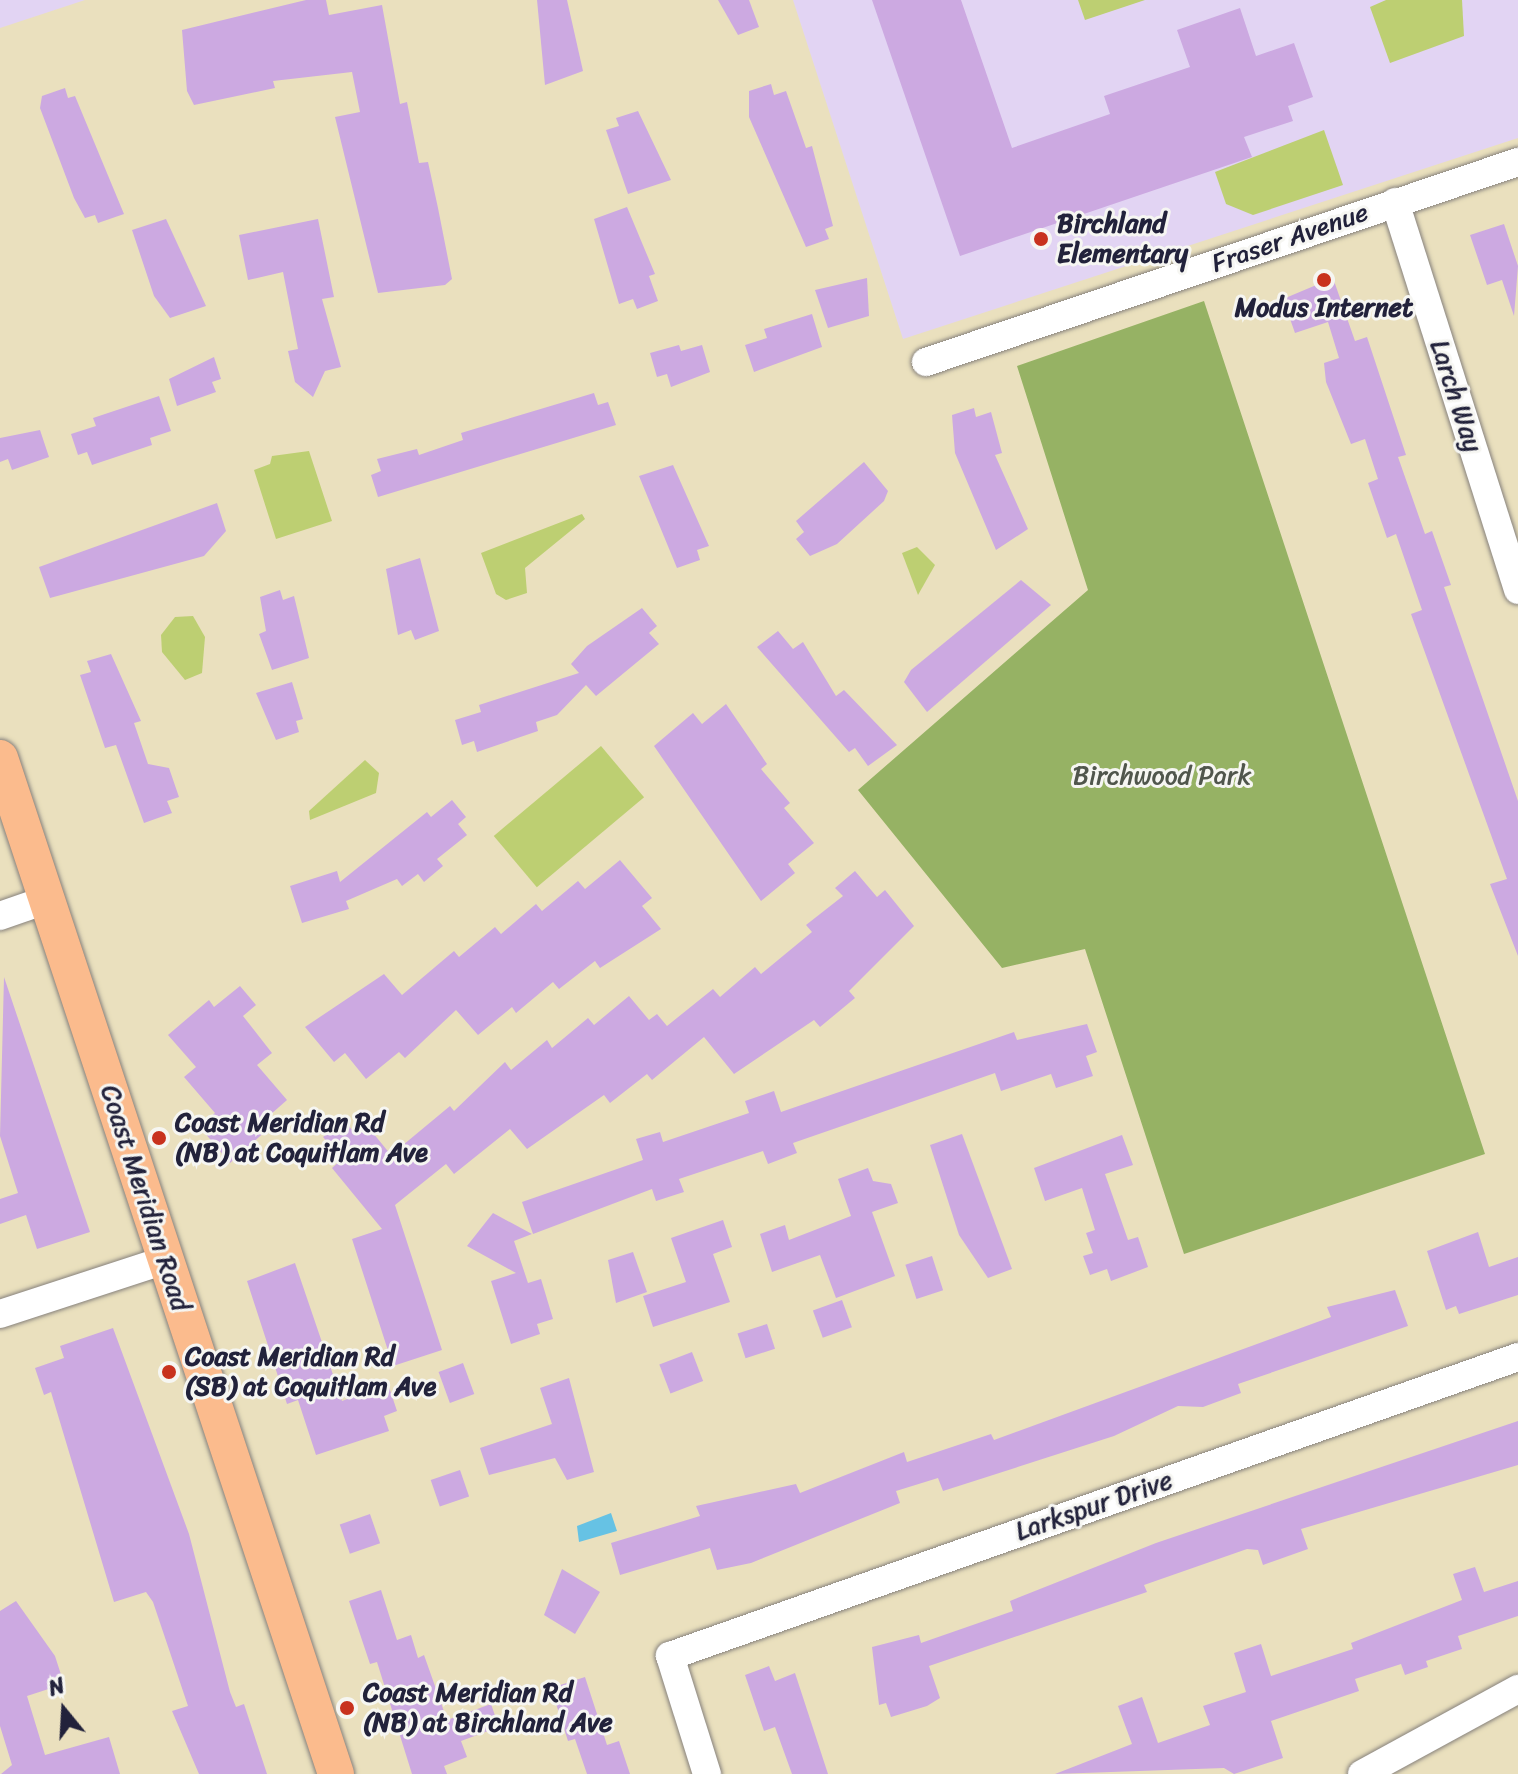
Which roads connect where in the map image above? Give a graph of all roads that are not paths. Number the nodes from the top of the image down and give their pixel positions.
1 (1518, 162) edge
2 (1395, 202) junction
3 (926, 362) dead end
4 (1518, 590) edge
5 (0, 758) edge
6 (46, 900) junction
7 (0, 916) edge
8 (165, 1260) junction
9 (0, 1314) edge
10 (1518, 1357) edge
11 (1518, 1689) edge
12 (336, 1774) edge
13 (707, 1774) edge
14 (1362, 1774) edge

1 - 2 street, Fraser Avenue
2 - 3 street, Fraser Avenue
2 - 4 street, Larch Way
5 - 6 main road, Coast Meridian Road
6 - 7 street
6 - 8 main road, Coast Meridian Road
8 - 9 street
8 - 12 main road, Coast Meridian Road
10 - 13 street, Larkspur Drive
11 - 14 street

